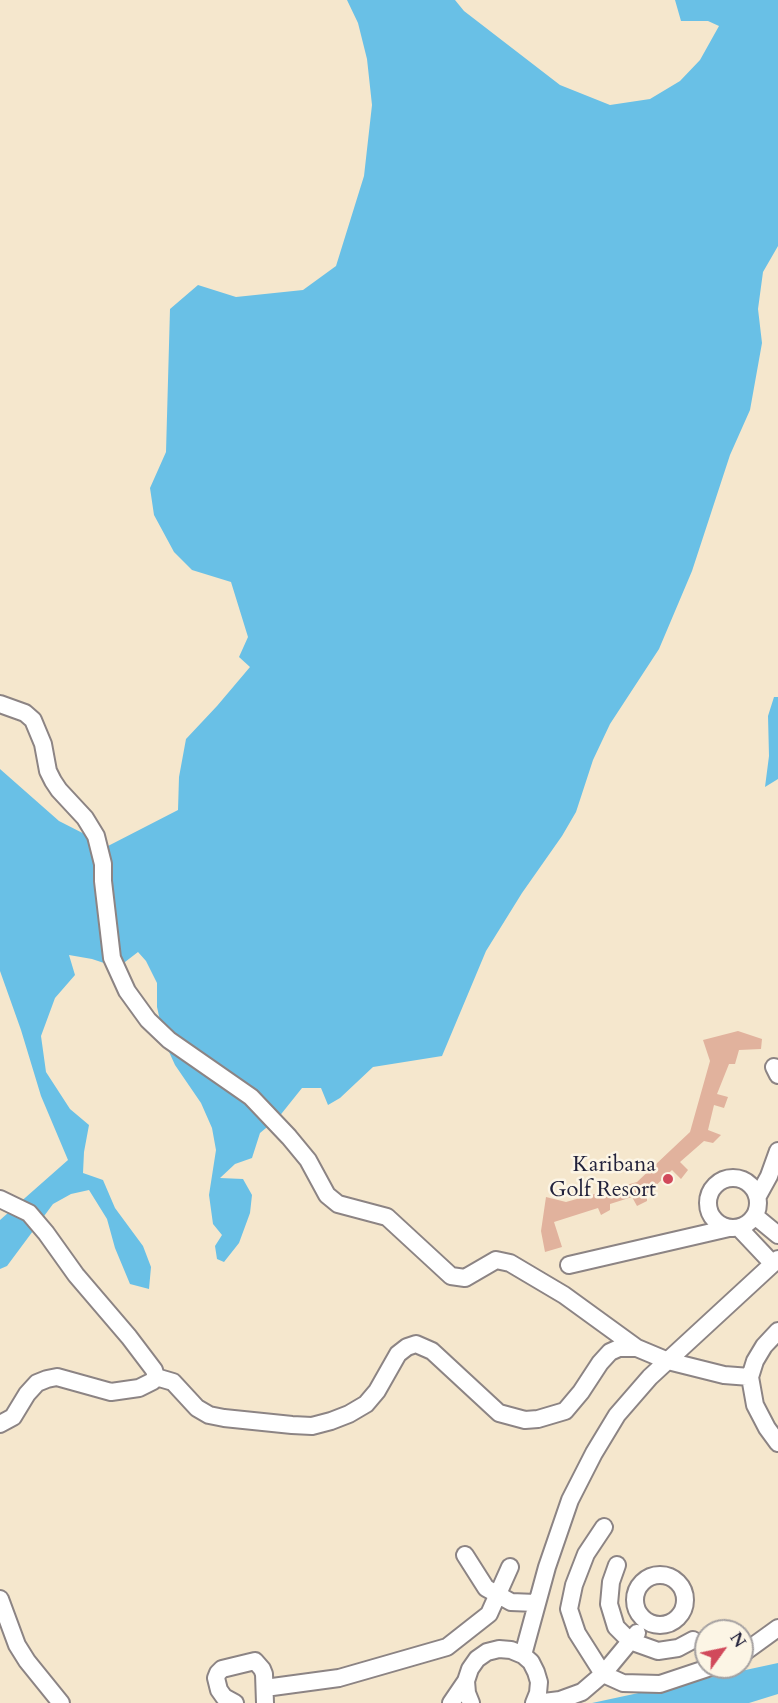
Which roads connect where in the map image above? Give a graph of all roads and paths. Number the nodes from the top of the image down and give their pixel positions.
1 (0, 704) edge
2 (778, 1151) edge
3 (758, 1196) junction
4 (0, 1199) edge
5 (755, 1216) junction
6 (734, 1228) junction
7 (778, 1235) edge
8 (776, 1262) edge
9 (569, 1265) dead end
10 (778, 1331) edge
11 (637, 1348) junction
12 (668, 1361) junction
13 (156, 1377) junction
14 (750, 1377) junction
15 (0, 1424) edge
16 (778, 1443) edge
17 (604, 1527) dead end
18 (465, 1555) dead end
19 (617, 1565) dead end
20 (510, 1567) dead end
21 (498, 1594) junction
22 (0, 1599) edge
23 (536, 1603) junction
24 (647, 1622) dead end
25 (778, 1628) edge
26 (693, 1640) dead end
27 (630, 1641) junction
28 (754, 1645) edge
29 (523, 1655) junction
30 (694, 1673) edge
31 (603, 1674) junction
32 (466, 1681) junction
33 (261, 1698) edge
34 (61, 1703) edge
35 (235, 1703) edge
36 (451, 1703) edge
37 (471, 1703) edge
38 (535, 1703) edge

1 - 11 street
2 - 3 street
3 - 5 street
3 - 6 street
4 - 13 street
5 - 6 street
5 - 7 street
6 - 8 street
6 - 9 street
8 - 12 street
10 - 14 street
11 - 12 street
11 - 13 street
12 - 14 street
12 - 23 street
13 - 15 street
14 - 16 street
17 - 31 street
18 - 21 street
19 - 27 street
20 - 21 street
21 - 23 street
21 - 33 street
22 - 34 street
23 - 29 street
24 - 27 street
25 - 28 street
26 - 27 street
27 - 31 street
29 - 32 street
29 - 38 street
30 - 31 street
31 - 38 street
32 - 36 street
32 - 37 street
33 - 35 street

